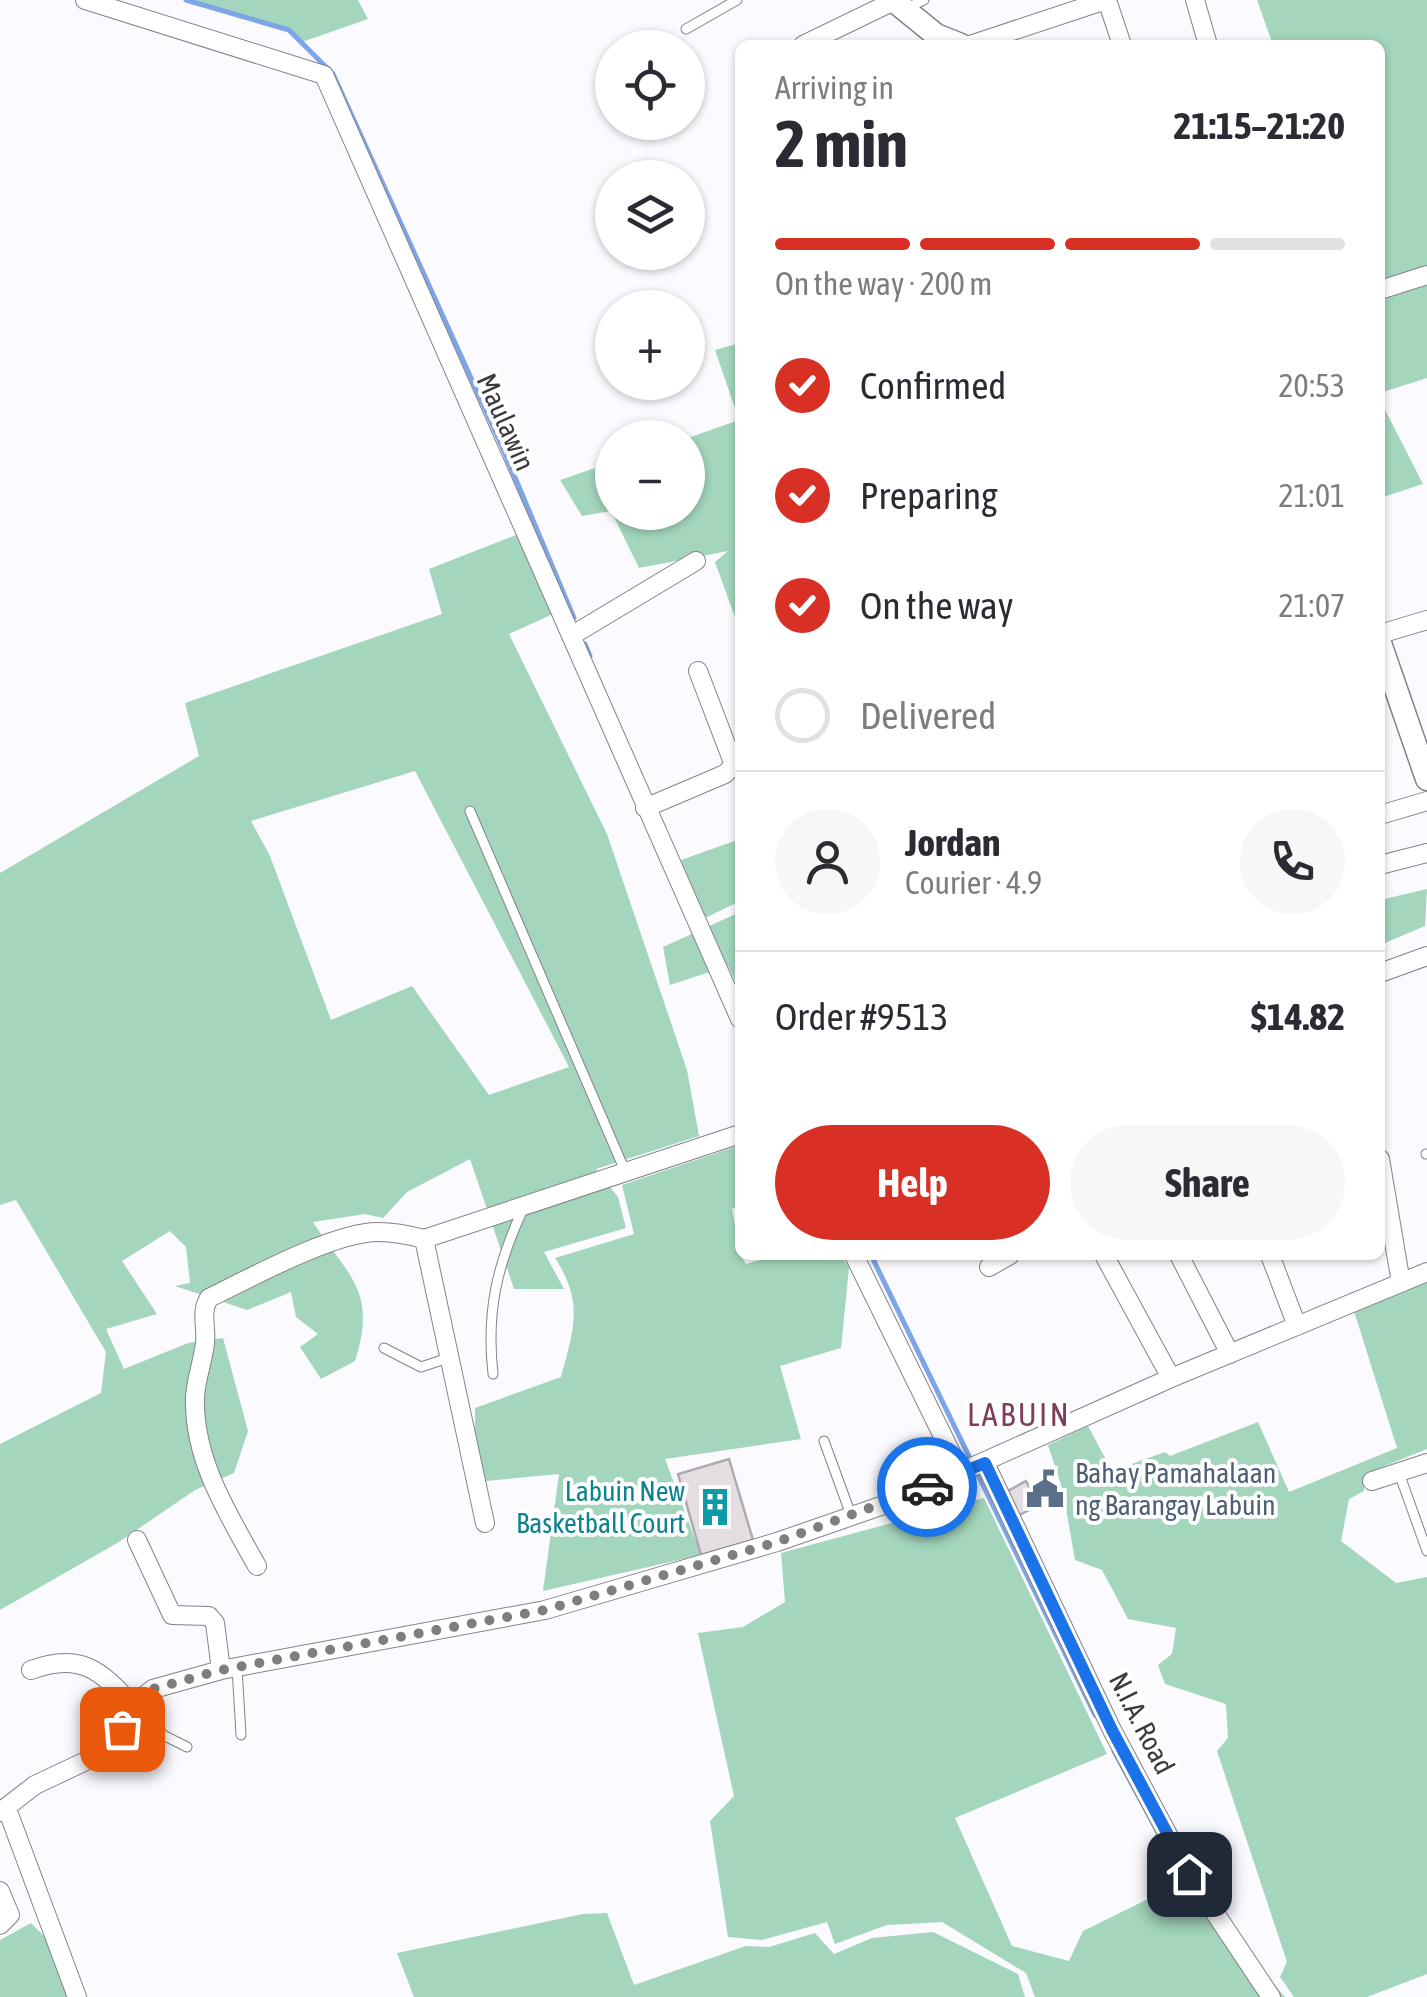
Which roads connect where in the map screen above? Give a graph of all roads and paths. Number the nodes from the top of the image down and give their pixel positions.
1 (85, 0) edge
2 (737, 0) edge
3 (1107, 0) edge
4 (1195, 0) edge
5 (904, 3) edge
6 (686, 29) dead end
7 (815, 40) edge
8 (948, 40) edge
9 (985, 40) edge
10 (1120, 40) edge
11 (1207, 40) edge
12 (1427, 275) edge
13 (1385, 288) edge
14 (696, 561) dead end
15 (1427, 620) edge
16 (1385, 633) edge
17 (571, 636) junction
18 (1385, 661) edge
19 (698, 671) dead end
20 (1419, 728) edge
21 (1427, 779) edge
22 (1427, 801) edge
23 (645, 808) junction
24 (470, 811) dead end
25 (1385, 814) edge
26 (1427, 853) edge
27 (1385, 864) edge
28 (1427, 956) edge
29 (1385, 972) edge
30 (735, 1008) edge
31 (735, 1136) edge
32 (626, 1174) junction
33 (1385, 1188) edge
34 (523, 1209) junction
35 (424, 1239) junction
36 (856, 1260) edge
37 (1001, 1260) edge
38 (1107, 1260) edge
39 (1182, 1260) edge
40 (1272, 1260) edge
41 (989, 1267) dead end
42 (1427, 1272) edge
43 (1401, 1283) junction
44 (1297, 1326) junction
45 (384, 1348) dead end
46 (1230, 1354) junction
47 (448, 1358) junction
48 (493, 1374) dead end
49 (1170, 1378) junction
50 (824, 1441) dead end
51 (985, 1463) junction
52 (1427, 1463) edge
53 (931, 1464) dead end
54 (961, 1472) junction
55 (1399, 1472) junction
56 (1372, 1481) dead end
57 (938, 1482) junction
58 (851, 1515) junction
59 (485, 1523) dead end
60 (137, 1540) dead end
61 (1427, 1551) edge
62 (257, 1566) dead end
63 (229, 1669) junction
64 (31, 1670) dead end
65 (135, 1701) junction
66 (241, 1734) dead end
67 (187, 1747) dead end
68 (4, 1811) edge
69 (0, 1891) edge
70 (0, 1926) edge
71 (76, 1997) edge
72 (1270, 1997) edge

1 - 17 street, Maulawin
2 - 6 lane
3 - 9 street
3 - 10 street
4 - 11 street
5 - 7 street
5 - 8 main road
12 - 13 street
14 - 17 street
15 - 16 street
17 - 23 street, Maulawin
18 - 20 main road
19 - 23 street
20 - 21 main road
22 - 25 street
23 - 30 street, Maulawin
24 - 32 lane
26 - 27 street
28 - 29 street
31 - 32 street
32 - 34 street
33 - 43 street
34 - 35 street
34 - 48 lane
35 - 47 street
35 - 62 street
36 - 54 street
37 - 41 street
38 - 49 street
39 - 46 street
40 - 44 street
42 - 43 street
43 - 44 street
44 - 46 street
45 - 47 lane
46 - 49 street
47 - 59 street
49 - 51 street
50 - 58 lane
51 - 54 street
51 - 72 street, N.I.A. Road
52 - 55 street
53 - 57 lane
54 - 57 street
55 - 56 street
55 - 61 lane
57 - 58 street
58 - 63 street
60 - 63 street
63 - 65 street
63 - 66 lane
64 - 65 street
65 - 67 lane
65 - 68 street
68 - 71 street
69 - 70 street

